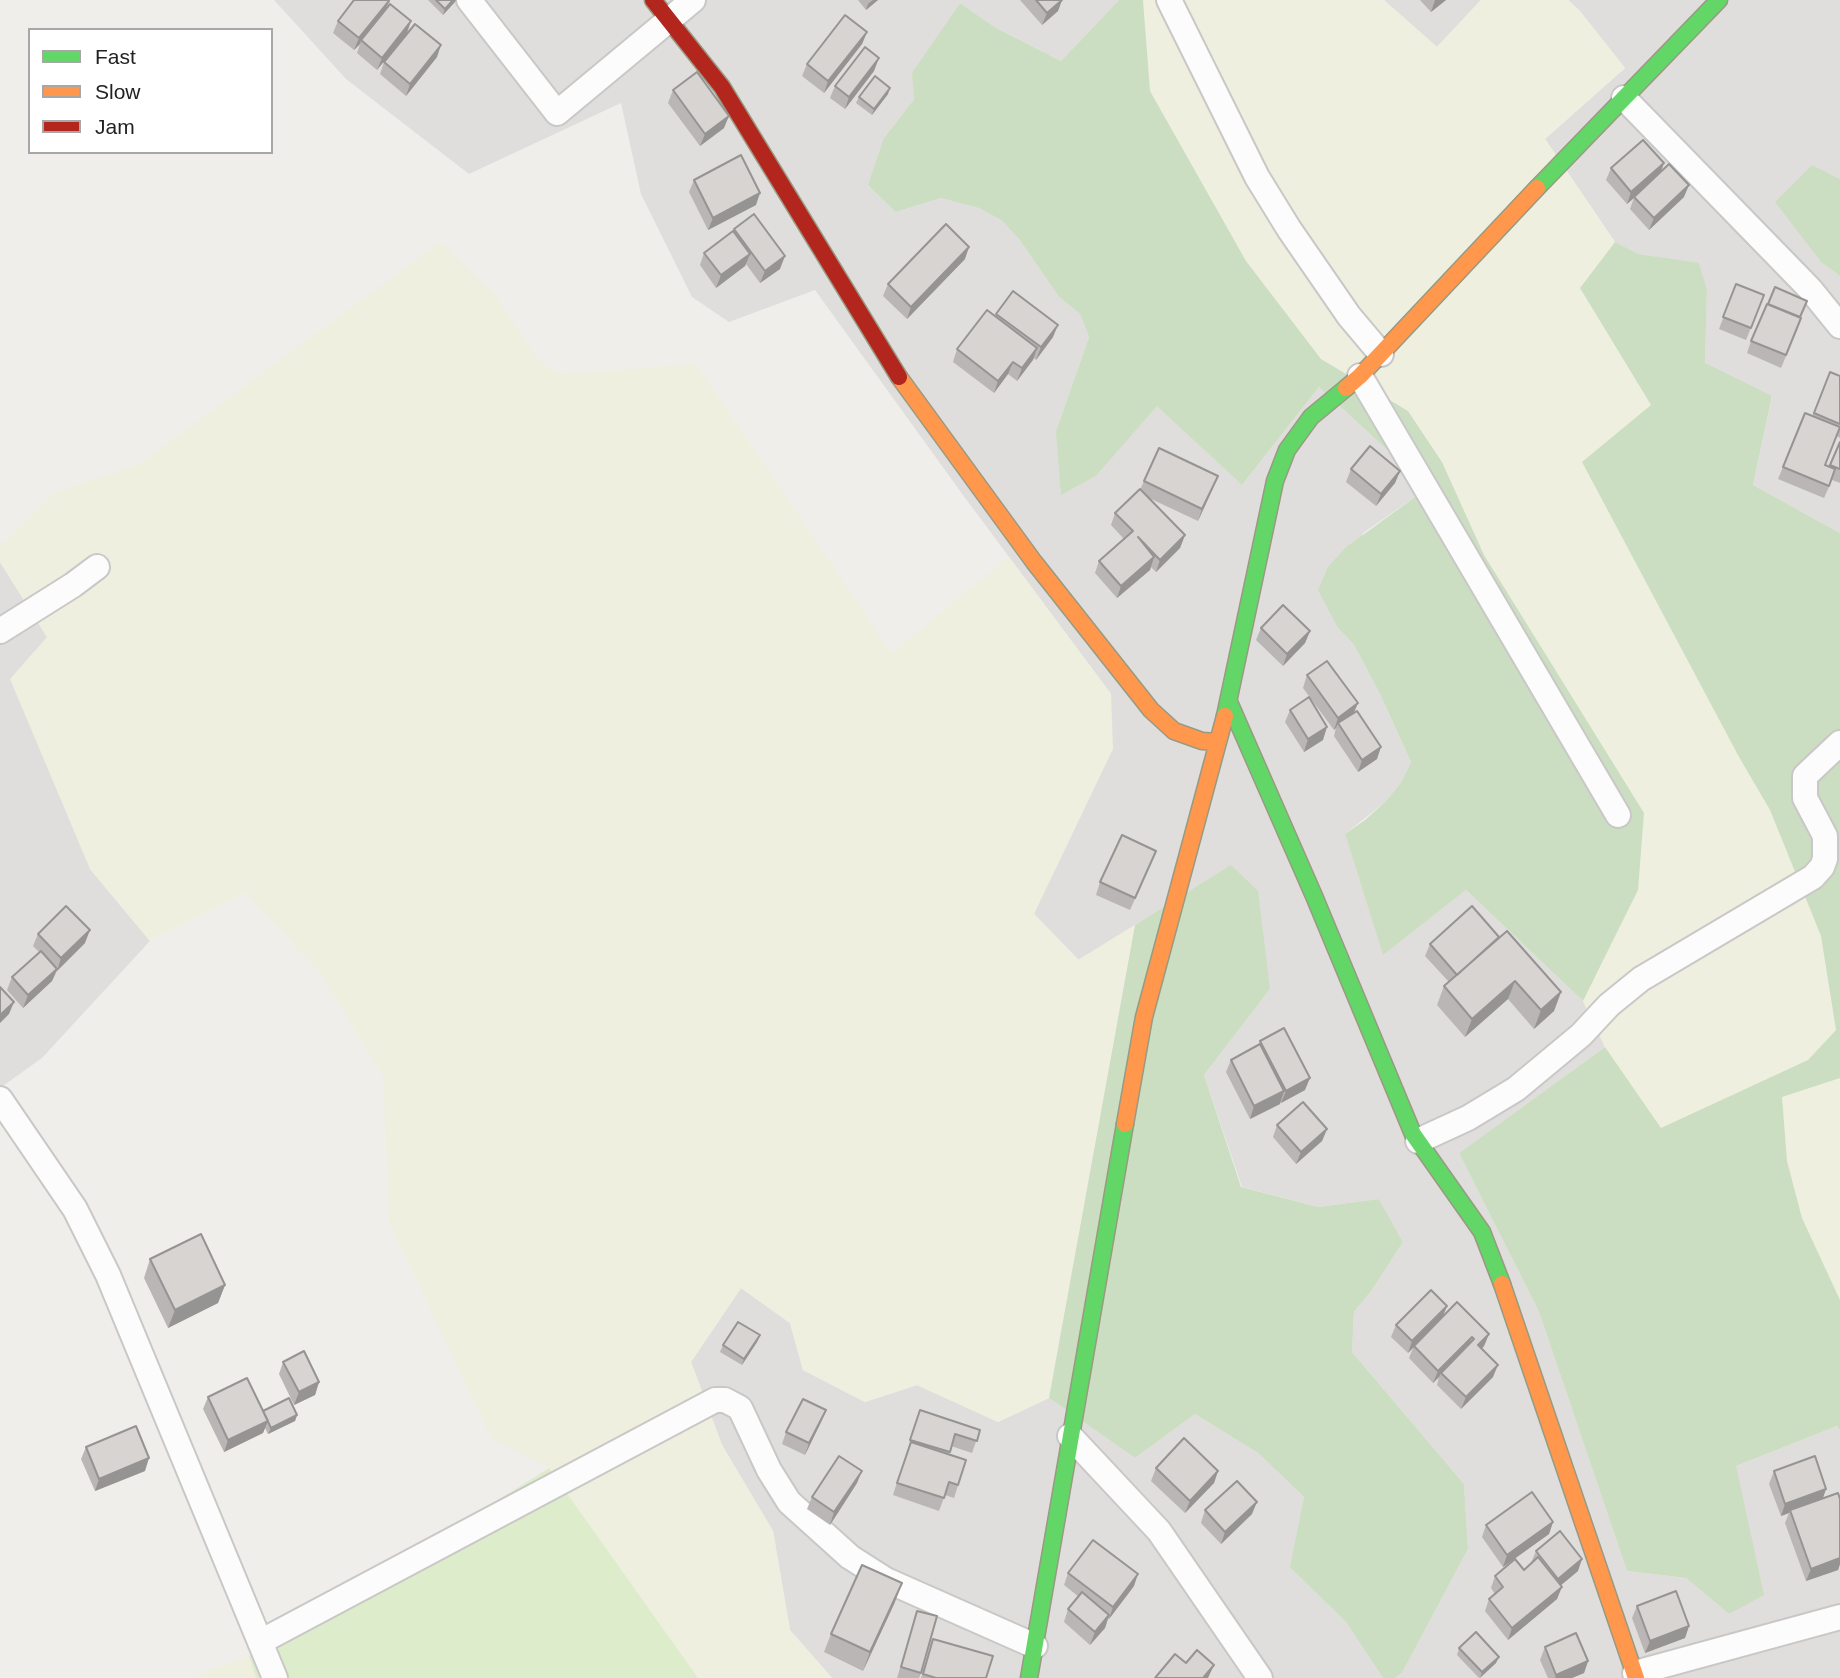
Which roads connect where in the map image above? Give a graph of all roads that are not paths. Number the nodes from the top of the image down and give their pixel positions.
1 (469, 0) edge
2 (653, 0) edge
3 (693, 0) edge
4 (1169, 0) edge
5 (1719, 0) edge
6 (670, 20) junction
7 (1624, 99) junction
8 (1840, 326) edge
9 (1381, 354) junction
10 (1360, 376) junction
11 (97, 567) dead end
12 (0, 631) edge
13 (1229, 702) junction
14 (1218, 742) junction
15 (1840, 743) edge
16 (1618, 815) dead end
17 (0, 1098) edge
18 (1418, 1141) junction
19 (1070, 1436) junction
20 (1840, 1617) edge
21 (260, 1642) junction
22 (1035, 1646) junction
23 (1636, 1676) edge
24 (275, 1678) edge
25 (1029, 1678) edge
26 (1261, 1678) edge

1 - 6 street
2 - 6 street
3 - 6 street
4 - 9 street
5 - 7 street
6 - 14 street
7 - 8 street
7 - 9 street
9 - 10 street
10 - 13 street
10 - 16 street
11 - 12 street
13 - 14 street
13 - 18 street
14 - 19 street
15 - 18 street
17 - 21 street
18 - 23 street
19 - 22 street
19 - 26 street
20 - 23 street
21 - 22 street
21 - 24 street
22 - 25 street

